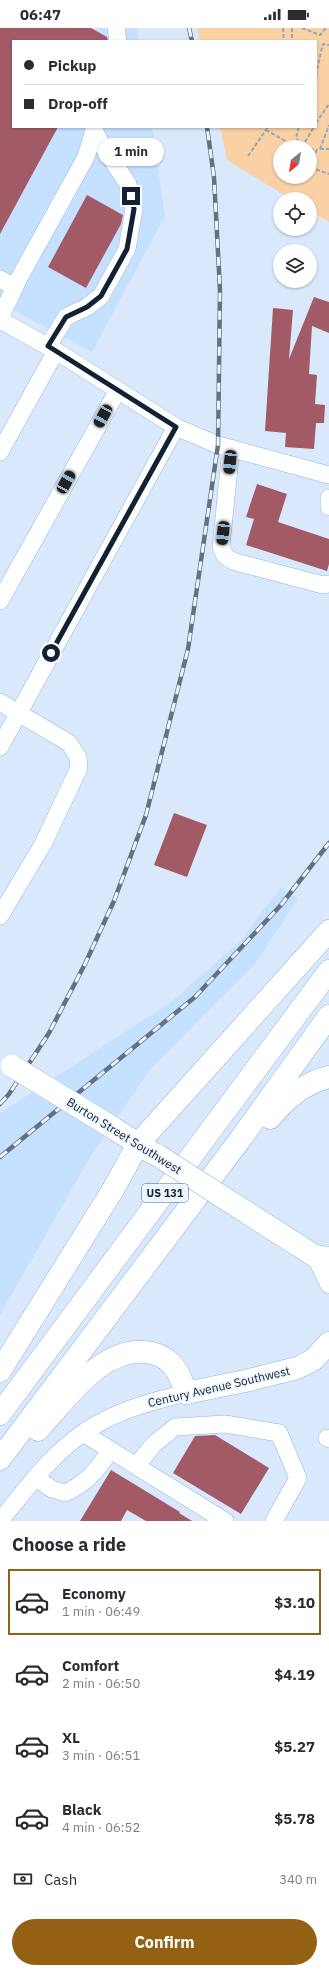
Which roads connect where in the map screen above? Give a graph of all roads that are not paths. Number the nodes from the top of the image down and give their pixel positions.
1 (116, 28) edge
2 (118, 40) edge
3 (94, 129) edge
4 (0, 279) edge
5 (15, 287) junction
6 (0, 319) edge
7 (52, 349) junction
8 (118, 390) junction
9 (176, 427) junction
10 (231, 448) junction
11 (0, 452) edge
12 (329, 475) edge
13 (329, 498) edge
14 (329, 507) edge
15 (329, 584) edge
16 (0, 601) edge
17 (0, 702) edge
18 (18, 713) junction
19 (0, 747) edge
20 (0, 916) edge
21 (329, 931) edge
22 (329, 971) edge
23 (329, 1016) edge
24 (6, 1062) edge
25 (329, 1077) edge
26 (239, 1141) junction
27 (138, 1144) junction
28 (324, 1260) edge
29 (329, 1285) edge
30 (328, 1342) edge
31 (0, 1371) edge
32 (186, 1393) junction
33 (0, 1414) edge
34 (83, 1433) junction
35 (110, 1450) junction
36 (0, 1459) edge
37 (136, 1466) junction
38 (0, 1470) edge
39 (36, 1478) junction
40 (0, 1521) edge
41 (225, 1521) edge
42 (274, 1521) edge

1 - 2 street
3 - 5 street
3 - 7 street
4 - 5 street
5 - 6 street
6 - 7 street
7 - 8 street
7 - 11 street
8 - 9 street
8 - 16 street
9 - 10 street
9 - 18 street
10 - 12 street
10 - 15 street
13 - 14 street
17 - 18 street
18 - 19 street
18 - 20 street
21 - 27 main road
22 - 33 main road, US 131
23 - 26 main road, US 131
24 - 27 main road, Burton Street Southwest, bridge
25 - 26 main road
26 - 36 main road, US 131
27 - 28 main road, Burton Street Southwest, bridge
27 - 31 main road
28 - 29 street
30 - 32 main road, Century Avenue Southwest
32 - 34 street, Century Avenue Southwest
32 - 38 main road
34 - 35 street
34 - 39 street, Century Avenue Southwest
35 - 37 street
35 - 39 street
37 - 41 street
37 - 42 street
39 - 40 street, Century Avenue Southwest

